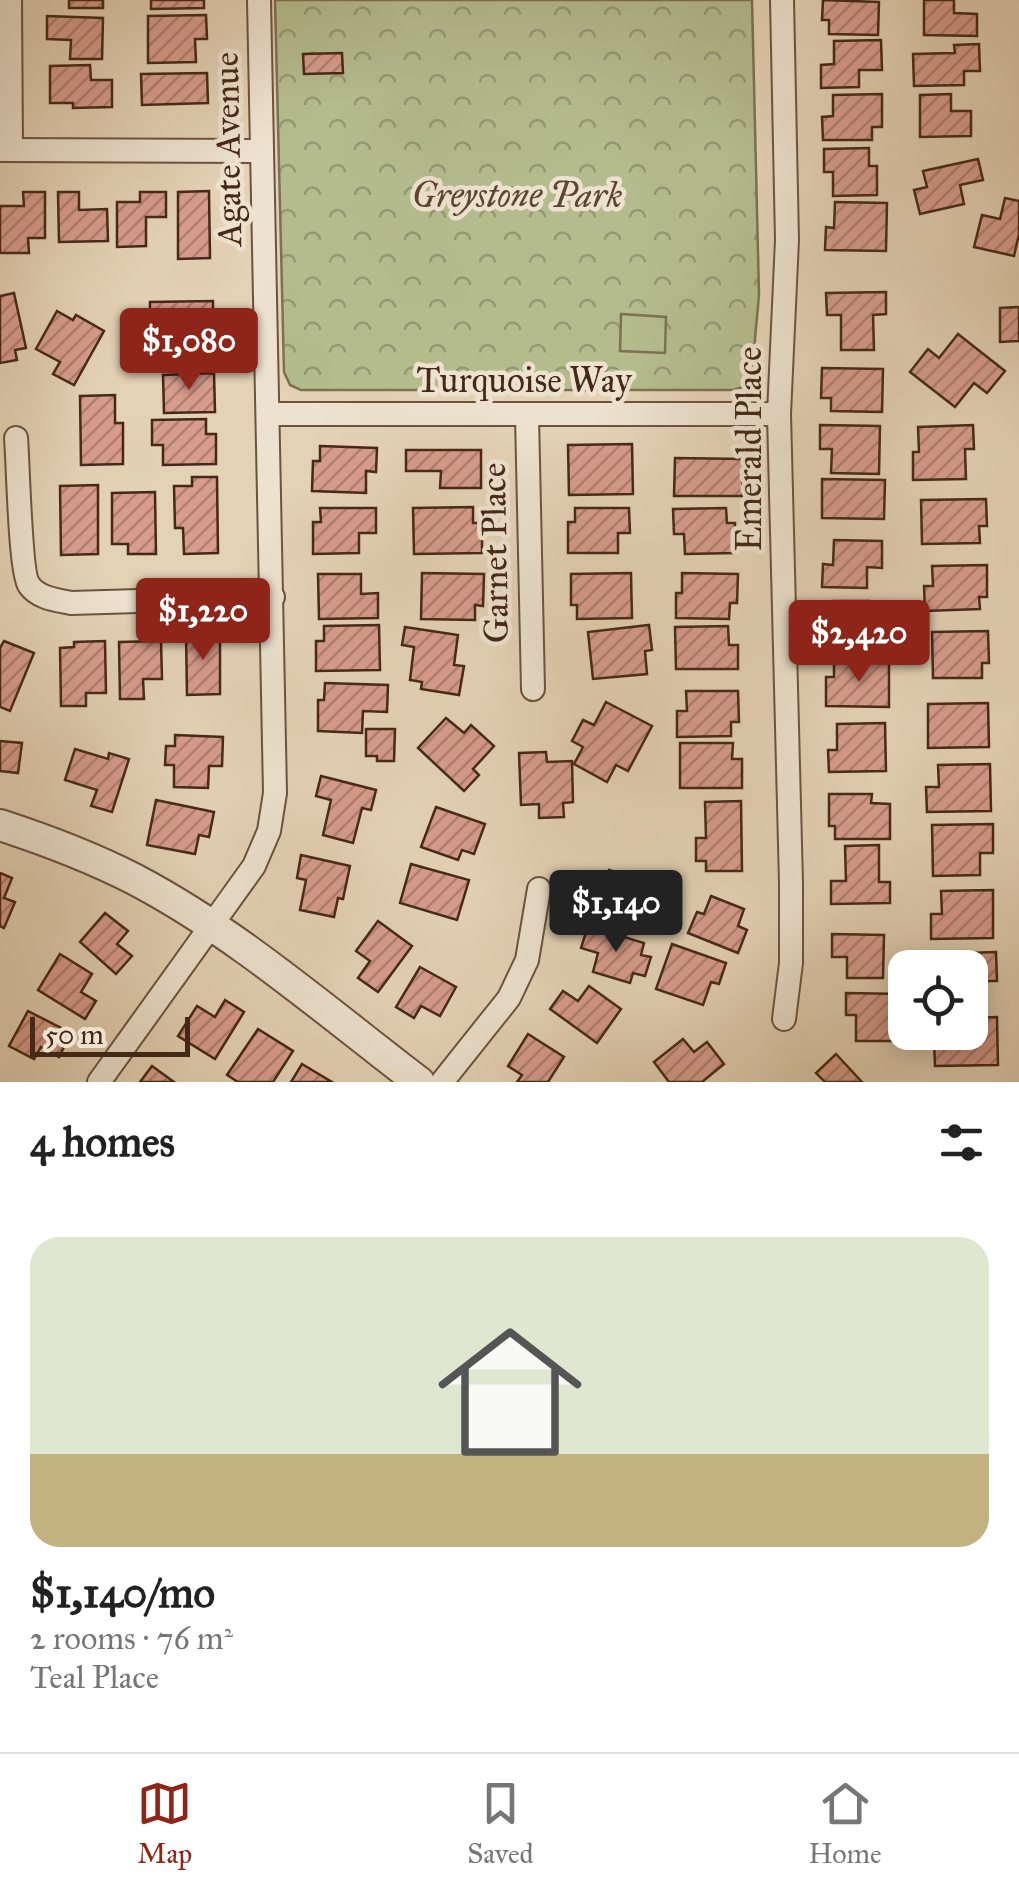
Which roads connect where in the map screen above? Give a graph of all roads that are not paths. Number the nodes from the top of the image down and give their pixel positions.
1 (10, 0) edge
2 (259, 0) edge
3 (782, 0) edge
4 (6, 150) edge
5 (262, 151) junction
6 (270, 414) junction
7 (779, 414) junction
8 (527, 416) junction
9 (16, 438) dead end
10 (273, 597) junction
11 (533, 689) dead end
12 (0, 825) edge
13 (539, 889) dead end
14 (212, 926) junction
15 (784, 1019) dead end
16 (99, 1082) edge
17 (420, 1082) edge
18 (442, 1082) edge

1 - 4 street
2 - 5 street, Agate Avenue
3 - 7 street, Emerald Place
4 - 5 street
5 - 6 street, Agate Avenue
6 - 8 street, Turquoise Way
6 - 10 street, Agate Avenue
7 - 8 street, Turquoise Way
7 - 15 street, Emerald Place
8 - 11 street, Garnet Place
9 - 10 street
10 - 14 street, Agate Avenue
12 - 14 street
13 - 18 street
14 - 16 street, Agate Avenue
14 - 17 street

